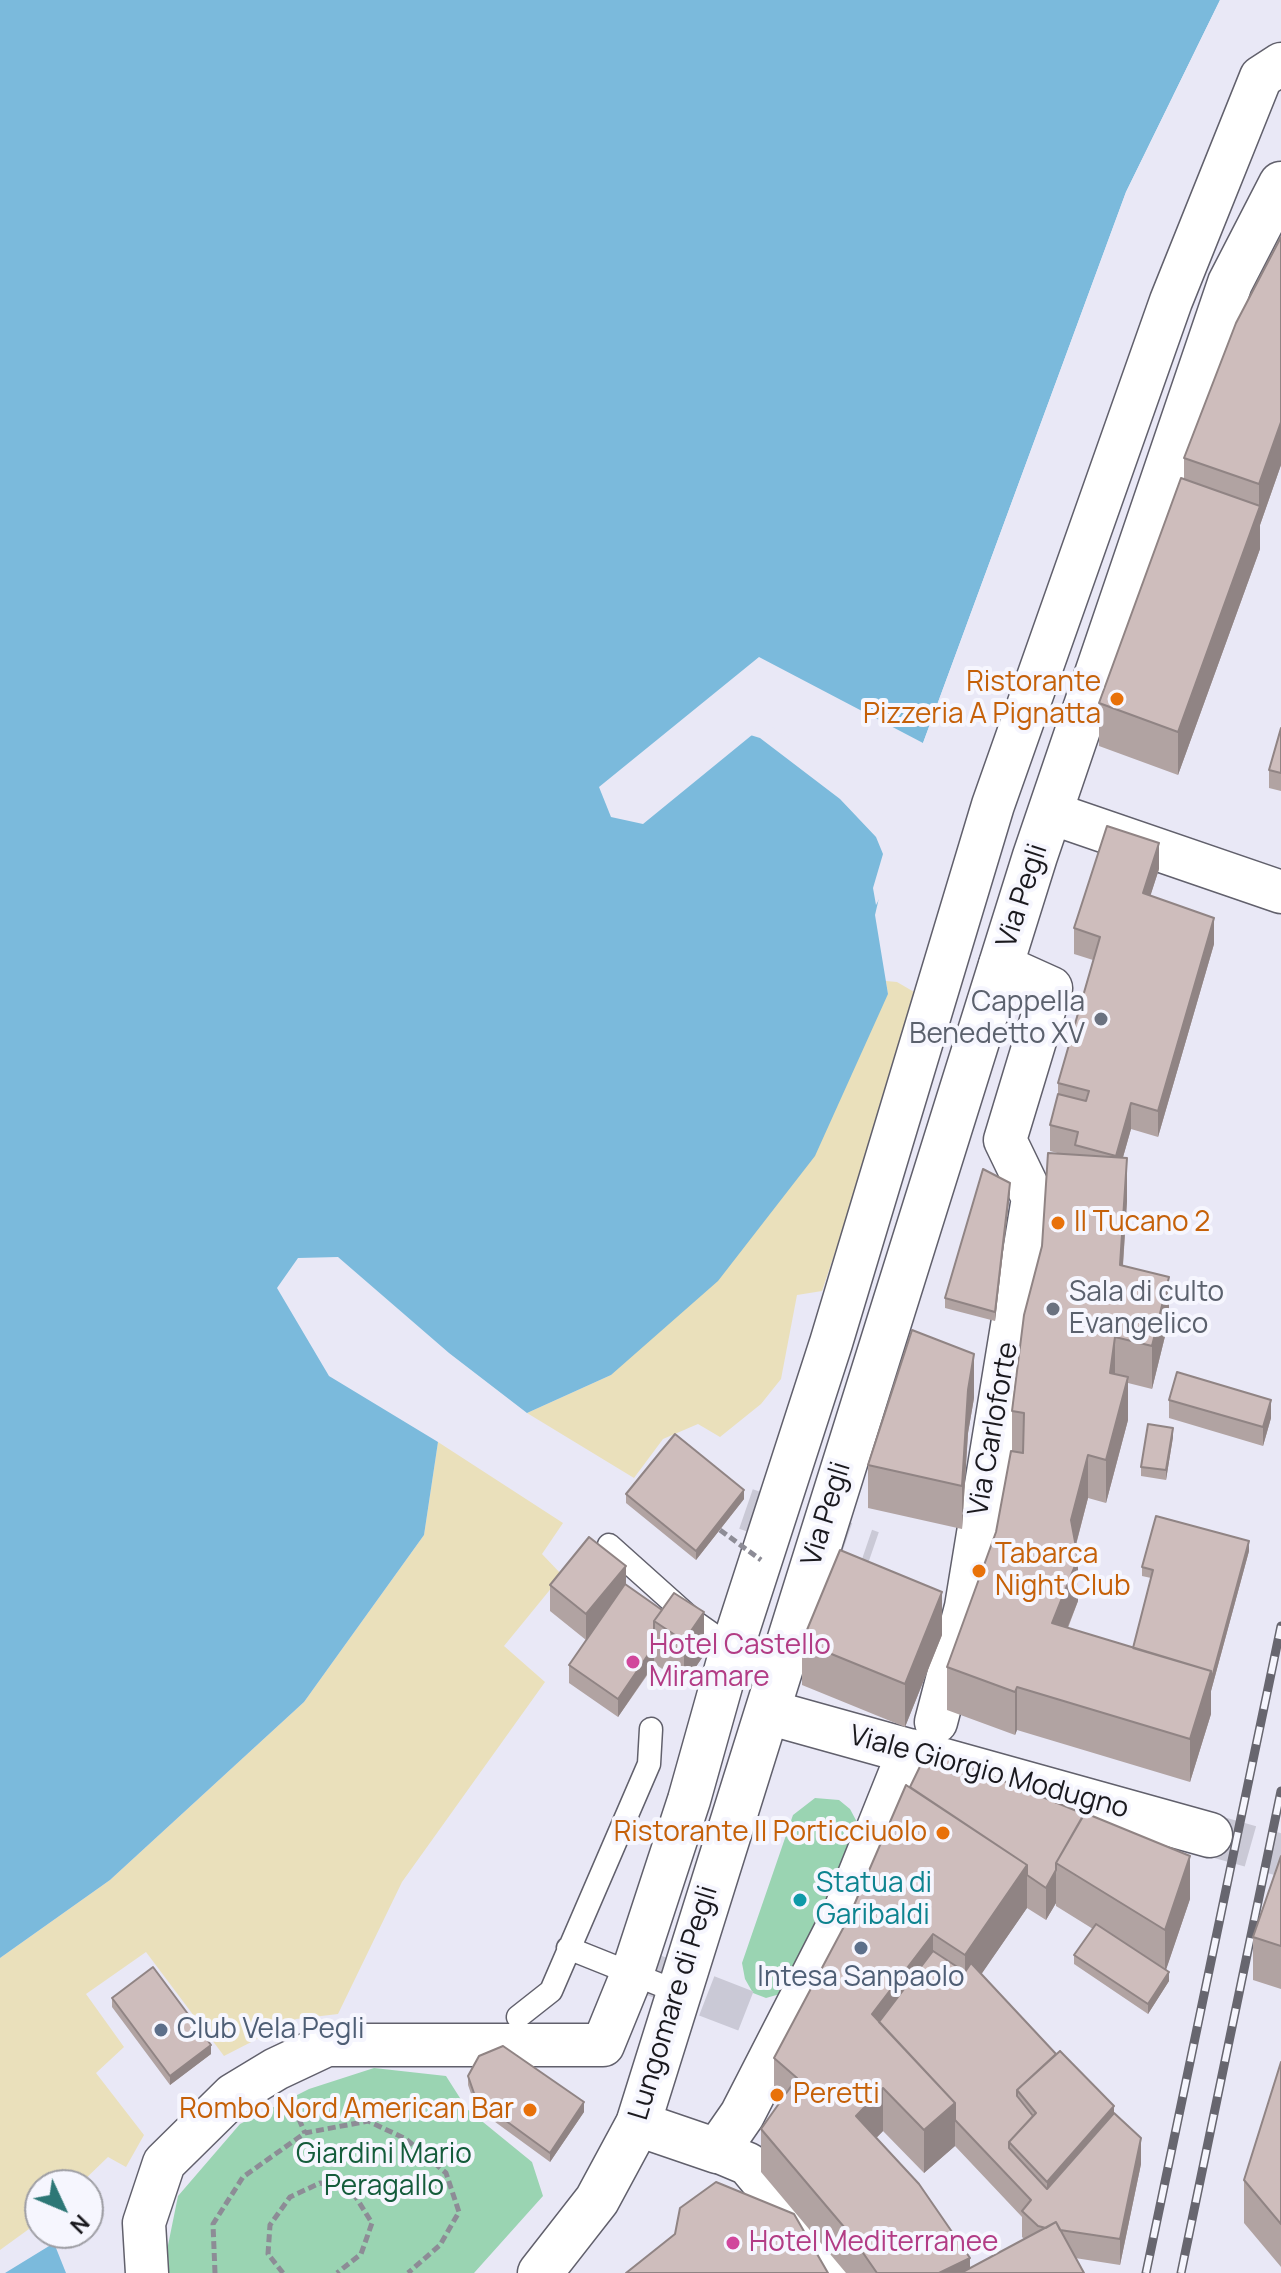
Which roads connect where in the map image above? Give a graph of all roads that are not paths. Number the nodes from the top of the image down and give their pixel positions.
1 (1281, 64) edge
2 (1281, 184) edge
3 (1051, 813) junction
4 (1281, 892) edge
5 (1000, 965) junction
6 (950, 1122) junction
7 (1005, 1140) junction
8 (609, 1545) dead end
9 (732, 1648) junction
10 (772, 1696) junction
11 (651, 1729) dead end
12 (923, 1736) junction
13 (1210, 1835) tunnel mouth
14 (568, 1948) junction
15 (632, 1974) junction
16 (678, 1992) junction
17 (504, 2031) junction
18 (638, 2124) junction
19 (717, 2151) junction
20 (147, 2273) edge
21 (540, 2273) edge
22 (839, 2273) edge

1 - 9 street
2 - 3 main road, Via Pegli
3 - 4 street
3 - 5 main road, Via Pegli
5 - 6 main road, Via Pegli
5 - 7 street
6 - 7 street
6 - 10 main road, Via Pegli
7 - 12 street, Via Carloforte
8 - 9 lane
9 - 10 lane
9 - 15 street
10 - 12 main road, Viale Giorgio Modugno
10 - 16 main road, Lungomare di Pegli
11 - 14 lane
12 - 13 main road, Viale Giorgio Modugno
12 - 19 main road
14 - 15 lane
14 - 17 lane
15 - 16 lane
15 - 17 street
16 - 18 main road, Lungomare di Pegli
17 - 20 street
18 - 19 main road
18 - 21 main road, Lungomare di Pegli
19 - 22 street

